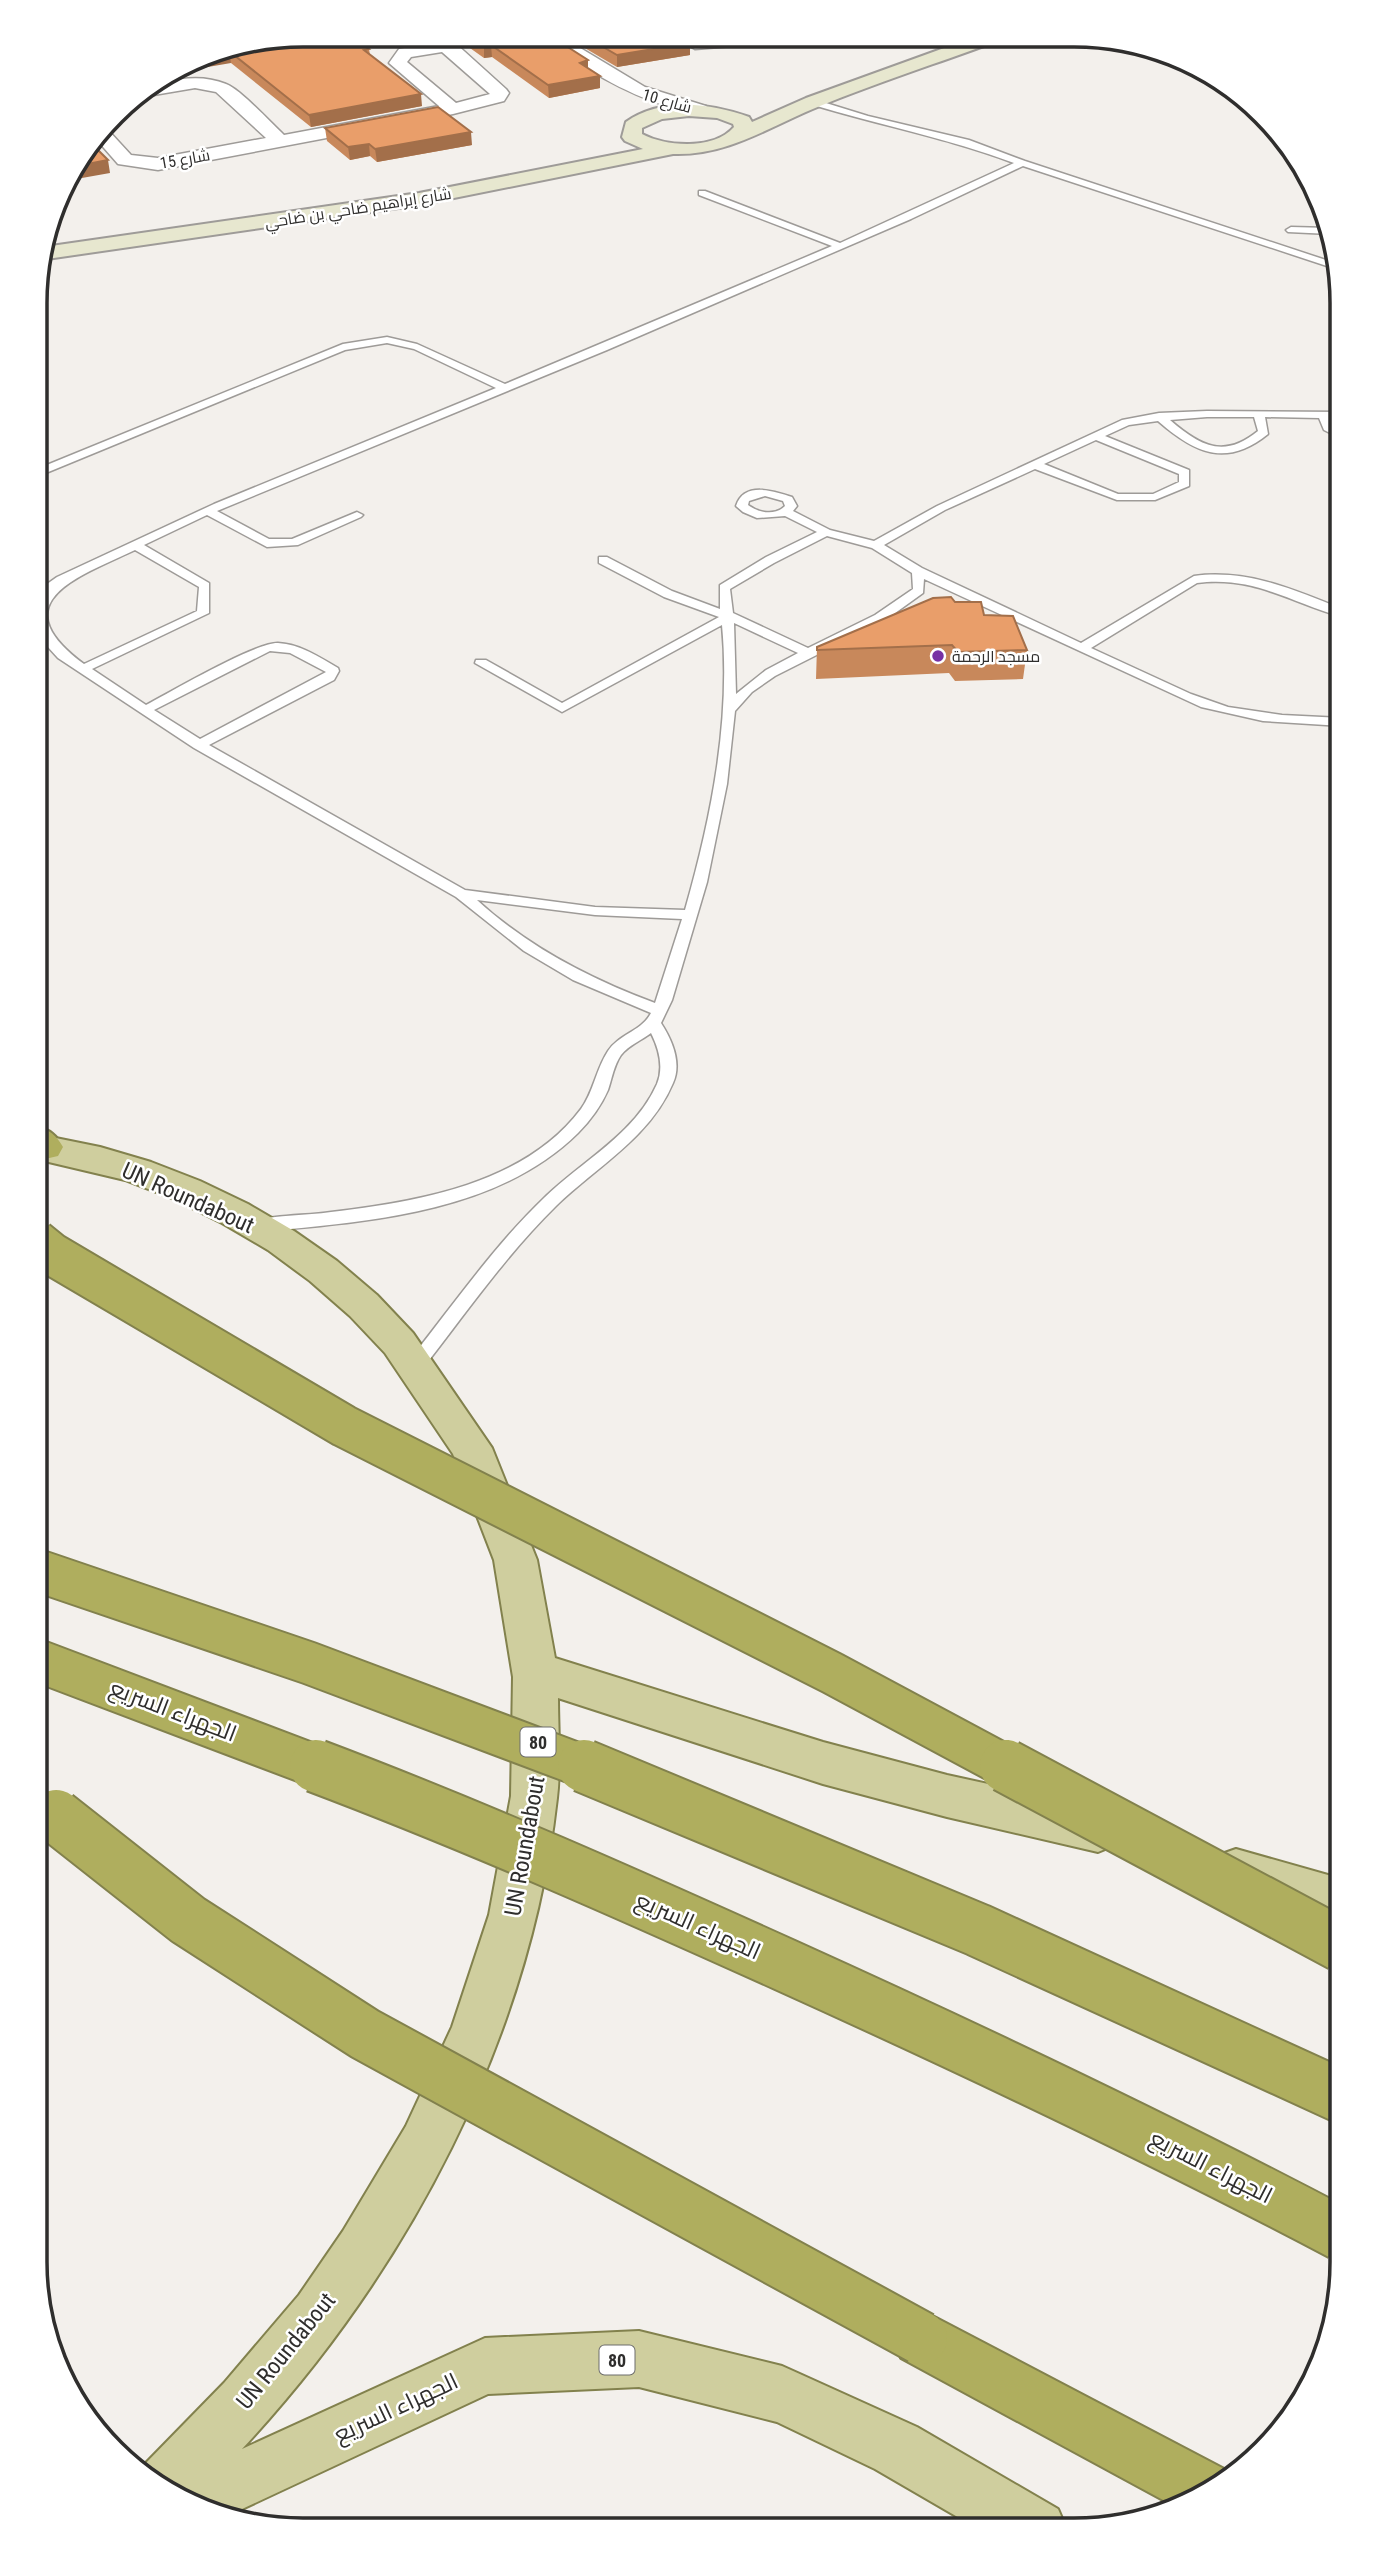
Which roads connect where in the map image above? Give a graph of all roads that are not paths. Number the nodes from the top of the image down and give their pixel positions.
1 (424, 47) edge
2 (448, 47) edge
3 (566, 47) edge
4 (964, 47) edge
5 (164, 88) edge
6 (635, 92) junction
7 (749, 102) dead end
8 (813, 102) junction
9 (453, 109) junction
10 (702, 111) junction
11 (635, 126) junction
12 (740, 135) junction
13 (107, 140) edge
14 (281, 141) junction
15 (671, 149) junction
16 (1022, 163) junction
17 (702, 193) dead end
18 (1291, 230) dead end
19 (1319, 231) edge
20 (57, 234) edge
21 (840, 246) junction
22 (52, 252) edge
23 (1327, 263) edge
24 (505, 388) junction
25 (1259, 414) junction
26 (1323, 415) junction
27 (1330, 415) edge
28 (1159, 416) junction
29 (1330, 429) edge
30 (1096, 436) junction
31 (1035, 465) junction
32 (47, 469) edge
33 (208, 511) junction
34 (786, 512) dead end
35 (358, 515) dead end
36 (827, 532) junction
37 (135, 545) junction
38 (876, 545) junction
39 (603, 560) dead end
40 (918, 571) junction
41 (47, 590) edge
42 (1330, 609) edge
43 (729, 616) junction
44 (47, 639) edge
45 (1082, 648) junction
46 (810, 654) junction
47 (481, 663) dead end
48 (83, 669) junction
49 (145, 710) junction
50 (727, 710) junction
51 (1330, 721) edge
52 (199, 745) junction
53 (461, 894) junction
54 (691, 915) junction
55 (656, 1016) junction
56 (47, 1146) edge
57 (256, 1226) junction
58 (47, 1250) edge
59 (416, 1363) junction
60 (47, 1574) edge
61 (47, 1664) edge
62 (537, 1671) junction
63 (47, 1806) edge
64 (1330, 1898) edge
65 (1330, 1939) edge
66 (1330, 2091) edge
67 (1330, 2228) edge
68 (171, 2480) edge
69 (1196, 2486) edge
70 (202, 2496) edge
71 (1016, 2518) edge

1 - 9 street, شارع 15
2 - 9 street, شارع 15
3 - 6 street, شارع 10
4 - 8 street
5 - 14 street
6 - 10 street, شارع 10
6 - 11 street, شارع 10
7 - 10 street
8 - 12 street
8 - 16 lane
9 - 14 street, شارع 15
10 - 11 street, شارع إبراهيم ضاحي بن ضاحي
10 - 12 street
11 - 15 street
11 - 20 street, شارع إبراهيم ضاحي بن ضاحي
12 - 15 street
13 - 14 street, شارع 15
15 - 22 street, شارع إبراهيم ضاحي بن ضاحي
16 - 21 lane
16 - 23 lane
17 - 21 lane
18 - 19 lane
21 - 24 lane
24 - 32 lane
24 - 33 lane
25 - 26 lane
25 - 28 lane
25 - 28 lane
26 - 27 lane
26 - 29 lane
28 - 30 lane
30 - 31 lane
30 - 31 lane
31 - 38 lane
33 - 35 lane
33 - 37 lane
34 - 36 lane
36 - 38 lane
36 - 43 lane
37 - 41 lane
37 - 48 lane
38 - 40 lane
39 - 43 lane
40 - 45 lane
40 - 46 lane
42 - 45 lane
43 - 46 lane
43 - 47 lane
43 - 50 lane
44 - 48 lane
45 - 51 lane
46 - 50 lane
48 - 49 lane
49 - 52 lane
49 - 52 lane
50 - 54 lane
52 - 53 lane
53 - 54 lane
53 - 55 lane
54 - 55 lane
55 - 57 lane
55 - 59 lane
56 - 57 main road, UN Roundabout / 80
57 - 59 main road, UN Roundabout / 80
58 - 65 highway, bridge
59 - 62 main road, UN Roundabout / 80
60 - 66 highway, 80, bridge
61 - 67 highway, الجهراء السريع, bridge
62 - 64 main road
62 - 68 main road, UN Roundabout / 80
63 - 69 highway, bridge
70 - 71 main road, الجهراء السريع / 80

